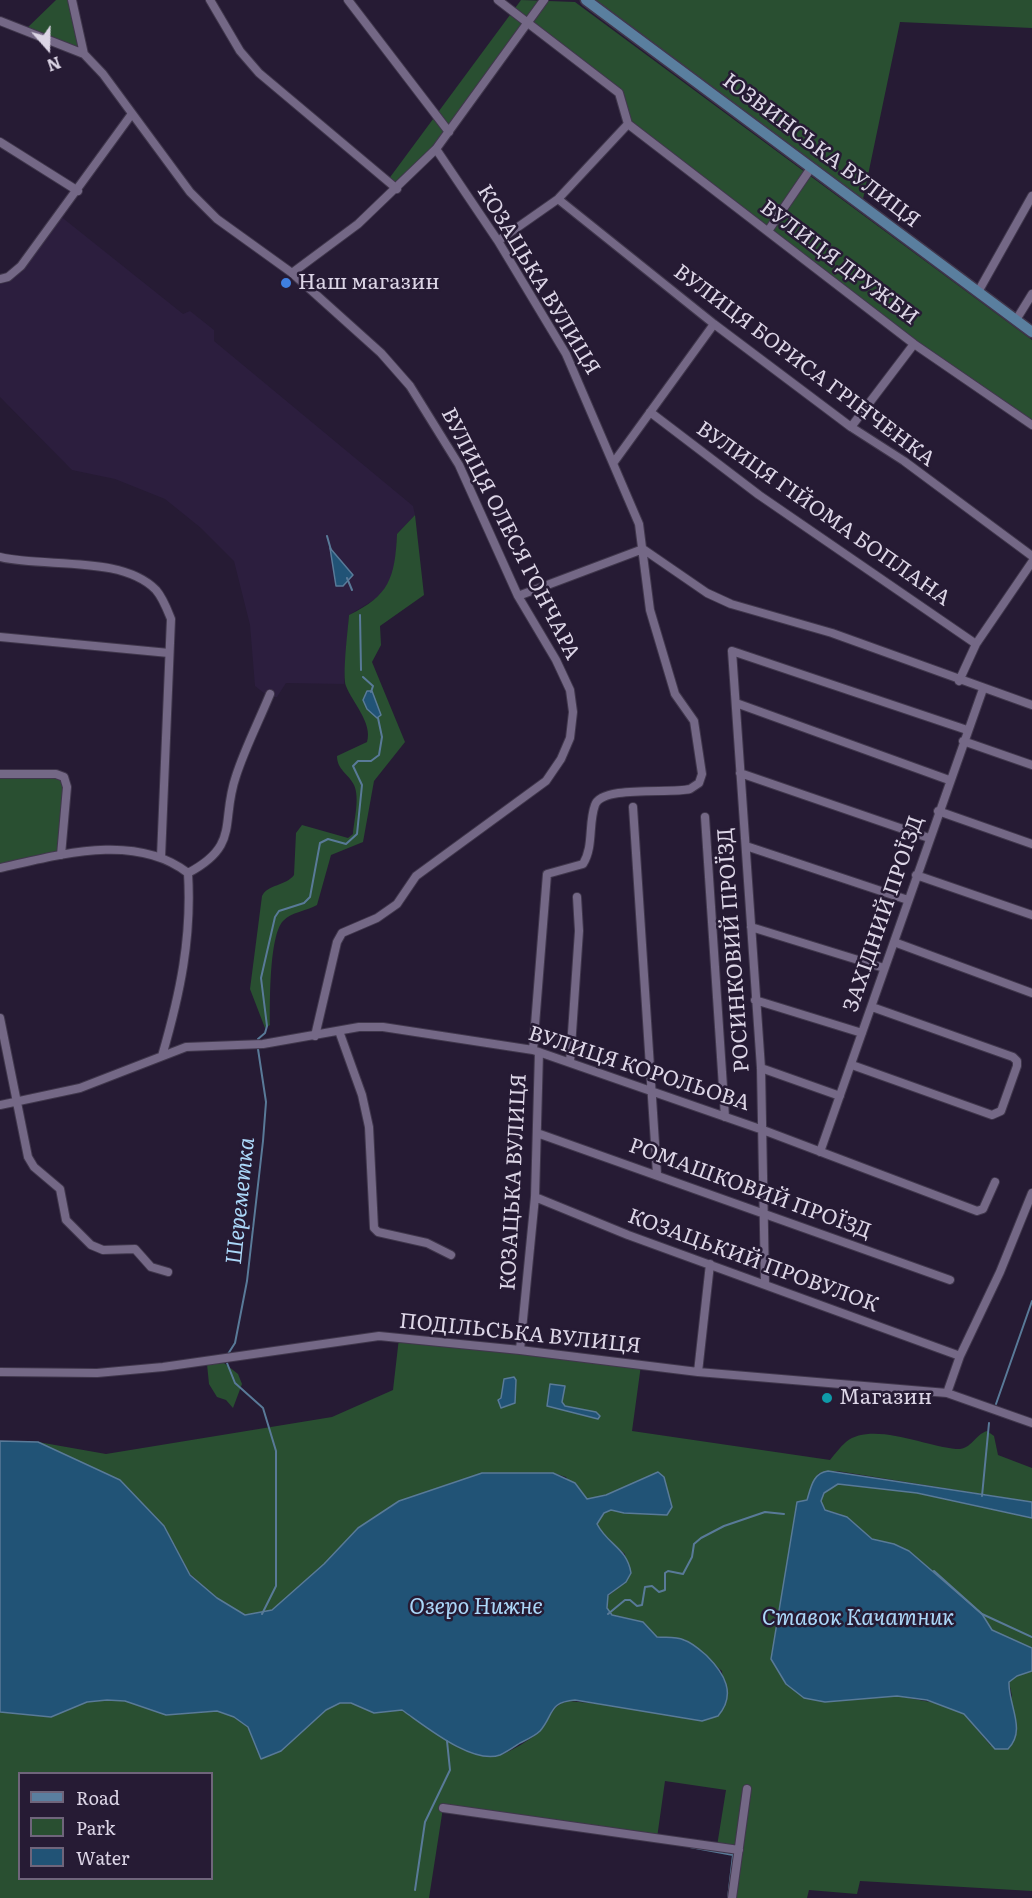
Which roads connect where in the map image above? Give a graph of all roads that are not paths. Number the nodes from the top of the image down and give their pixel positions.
1 (72, 0) edge
2 (210, 0) edge
3 (348, 0) edge
4 (498, 0) edge
5 (544, 0) edge
6 (586, 0) edge
7 (0, 21) edge
8 (528, 23) junction
9 (84, 54) junction
10 (131, 115) junction
11 (628, 124) junction
12 (449, 132) junction
13 (0, 142) edge
14 (436, 149) junction
15 (811, 168) junction
16 (397, 189) junction
17 (78, 191) junction
18 (1032, 196) edge
19 (558, 199) junction
20 (768, 231) junction
21 (498, 241) junction
22 (292, 273) junction
23 (0, 279) edge
24 (978, 292) junction
25 (1032, 294) edge
26 (1016, 320) junction
27 (714, 324) junction
28 (1032, 332) edge
29 (914, 344) junction
30 (650, 412) junction
31 (1032, 424) edge
32 (851, 427) junction
33 (614, 462) junction
34 (643, 549) junction
35 (1032, 556) edge
36 (0, 557) edge
37 (1032, 562) edge
38 (518, 596) junction
39 (0, 637) edge
40 (976, 644) junction
41 (169, 653) junction
42 (958, 681) junction
43 (983, 689) junction
44 (270, 694) dead end
45 (736, 703) junction
46 (1032, 705) edge
47 (967, 730) junction
48 (963, 741) junction
49 (1032, 765) edge
50 (740, 773) junction
51 (0, 774) edge
52 (949, 780) junction
53 (633, 807) dead end
54 (938, 811) junction
55 (705, 817) dead end
56 (929, 838) junction
57 (1032, 844) edge
58 (746, 846) junction
59 (61, 855) junction
60 (160, 857) junction
61 (0, 868) edge
62 (188, 873) junction
63 (916, 875) junction
64 (577, 897) dead end
65 (908, 900) junction
66 (1032, 915) edge
67 (751, 927) junction
68 (894, 942) junction
69 (884, 968) junction
70 (1032, 993) edge
71 (755, 1000) junction
72 (872, 1007) junction
73 (0, 1018) edge
74 (339, 1031) junction
75 (862, 1033) junction
76 (315, 1036) junction
77 (536, 1051) junction
78 (162, 1056) junction
79 (570, 1062) junction
80 (852, 1065) junction
81 (761, 1068) junction
82 (652, 1092) junction
83 (840, 1096) junction
84 (15, 1102) junction
85 (0, 1105) edge
86 (725, 1117) junction
87 (763, 1130) junction
88 (537, 1133) junction
89 (820, 1152) junction
90 (657, 1174) junction
91 (995, 1182) dead end
92 (1032, 1193) edge
93 (535, 1197) junction
94 (764, 1212) junction
95 (451, 1255) dead end
96 (710, 1264) junction
97 (168, 1272) dead end
98 (950, 1280) dead end
99 (765, 1284) junction
100 (520, 1350) junction
101 (960, 1356) junction
102 (0, 1372) edge
103 (698, 1372) junction
104 (947, 1393) junction
105 (1032, 1423) edge
106 (747, 1789) dead end
107 (443, 1808) dead end
108 (739, 1850) junction
109 (732, 1898) edge

1 - 9 street
2 - 16 street
3 - 12 street
4 - 8 street
5 - 8 street
6 - 15 main road, ЮЗВИНСЬКА ВУЛИЦЯ
7 - 9 street, ВУЛИЦЯ ОЛЕСЯ ГОНЧАРА
8 - 11 street
8 - 12 street
9 - 10 street, ВУЛИЦЯ ОЛЕСЯ ГОНЧАРА
10 - 17 street
10 - 22 street, ВУЛИЦЯ ОЛЕСЯ ГОНЧАРА
11 - 19 street
11 - 20 street, ВУЛИЦЯ ДРУЖБИ
12 - 14 street
13 - 17 street
14 - 16 street
14 - 21 street, КОЗАЦЬКА ВУЛИЦЯ
15 - 20 street
15 - 24 main road, ЮЗВИНСЬКА ВУЛИЦЯ
16 - 22 street
17 - 23 street
18 - 24 street
19 - 21 street
19 - 27 street, ВУЛИЦЯ БОРИСА ГРІНЧЕНКА
20 - 29 street, ВУЛИЦЯ ДРУЖБИ
21 - 33 street, КОЗАЦЬКА ВУЛИЦЯ
22 - 38 street, ВУЛИЦЯ ОЛЕСЯ ГОНЧАРА
24 - 26 main road, ЮЗВИНСЬКА ВУЛИЦЯ
25 - 26 street
26 - 28 main road, ЮЗВИНСЬКА ВУЛИЦЯ
27 - 30 street
27 - 32 street, ВУЛИЦЯ БОРИСА ГРІНЧЕНКА
29 - 31 street, ВУЛИЦЯ ДРУЖБИ
29 - 32 street
30 - 33 street
30 - 40 street, ВУЛИЦЯ ГІЙОМА БОПЛАНА
32 - 35 street, ВУЛИЦЯ БОРИСА ГРІНЧЕНКА
33 - 34 street, КОЗАЦЬКА ВУЛИЦЯ
34 - 38 street
34 - 42 street
34 - 77 street, КОЗАЦЬКА ВУЛИЦЯ
36 - 41 street
37 - 40 street
38 - 76 street, ВУЛИЦЯ ОЛЕСЯ ГОНЧАРА
39 - 41 street
40 - 42 street
41 - 60 street
42 - 43 street
43 - 46 street
43 - 47 street, ЗАХІДНИЙ ПРОЇЗД
44 - 62 street
45 - 47 street, РОСИНКОВИЙ ПРОЇЗД
45 - 50 street, РОСИНКОВИЙ ПРОЇЗД
45 - 52 street
47 - 48 street, ЗАХІДНИЙ ПРОЇЗД
48 - 49 street
48 - 52 street, ЗАХІДНИЙ ПРОЇЗД
50 - 56 street
50 - 58 street, РОСИНКОВИЙ ПРОЇЗД
51 - 59 street
52 - 54 street, ЗАХІДНИЙ ПРОЇЗД
53 - 82 street
54 - 56 street, ЗАХІДНИЙ ПРОЇЗД
54 - 57 street
55 - 86 street
56 - 63 street, ЗАХІДНИЙ ПРОЇЗД
58 - 65 street
58 - 67 street, РОСИНКОВИЙ ПРОЇЗД
59 - 60 street
59 - 61 street
60 - 62 street
62 - 78 street
63 - 65 street, ЗАХІДНИЙ ПРОЇЗД
63 - 66 street
64 - 79 street
65 - 68 street, ЗАХІДНИЙ ПРОЇЗД
67 - 69 street
67 - 71 street, РОСИНКОВИЙ ПРОЇЗД
68 - 69 street, ЗАХІДНИЙ ПРОЇЗД
68 - 70 street
69 - 72 street, ЗАХІДНИЙ ПРОЇЗД
71 - 75 street
71 - 81 street, РОСИНКОВИЙ ПРОЇЗД
72 - 75 street, ЗАХІДНИЙ ПРОЇЗД
72 - 80 street
73 - 84 street
74 - 76 street, ВУЛИЦЯ КОРОЛЬОВА
74 - 77 street, ВУЛИЦЯ КОРОЛЬОВА
74 - 95 street
75 - 80 street, ЗАХІДНИЙ ПРОЇЗД
76 - 78 street, ВУЛИЦЯ КОРОЛЬОВА
77 - 79 street, ВУЛИЦЯ КОРОЛЬОВА
77 - 88 street, КОЗАЦЬКА ВУЛИЦЯ
78 - 84 street, ВУЛИЦЯ КОРОЛЬОВА
79 - 82 street, ВУЛИЦЯ КОРОЛЬОВА
80 - 83 street, ЗАХІДНИЙ ПРОЇЗД
81 - 83 street
81 - 87 street, РОСИНКОВИЙ ПРОЇЗД
82 - 86 street, ВУЛИЦЯ КОРОЛЬОВА
82 - 90 street
83 - 89 street, ЗАХІДНИЙ ПРОЇЗД
84 - 85 street, ВУЛИЦЯ КОРОЛЬОВА
84 - 97 street
86 - 87 street, ВУЛИЦЯ КОРОЛЬОВА
87 - 89 street, ВУЛИЦЯ КОРОЛЬОВА
87 - 94 street, РОСИНКОВИЙ ПРОЇЗД
88 - 90 street, РОМАШКОВИЙ ПРОЇЗД
88 - 93 street, КОЗАЦЬКА ВУЛИЦЯ
89 - 91 street, ВУЛИЦЯ КОРОЛЬОВА
90 - 94 street, РОМАШКОВИЙ ПРОЇЗД
92 - 101 street
93 - 96 street, КОЗАЦЬКИЙ ПРОВУЛОК
93 - 100 street, КОЗАЦЬКА ВУЛИЦЯ
94 - 98 street, РОМАШКОВИЙ ПРОЇЗД
94 - 99 street, РОСИНКОВИЙ ПРОЇЗД
96 - 99 street, КОЗАЦЬКИЙ ПРОВУЛОК
96 - 103 street
99 - 101 street, КОЗАЦЬКИЙ ПРОВУЛОК
100 - 102 street, ПОДІЛЬСЬКА ВУЛИЦЯ
100 - 103 street, ПОДІЛЬСЬКА ВУЛИЦЯ
101 - 104 street
103 - 104 street, ПОДІЛЬСЬКА ВУЛИЦЯ
104 - 105 street, ПОДІЛЬСЬКА ВУЛИЦЯ
106 - 108 street
107 - 108 street
108 - 109 street

